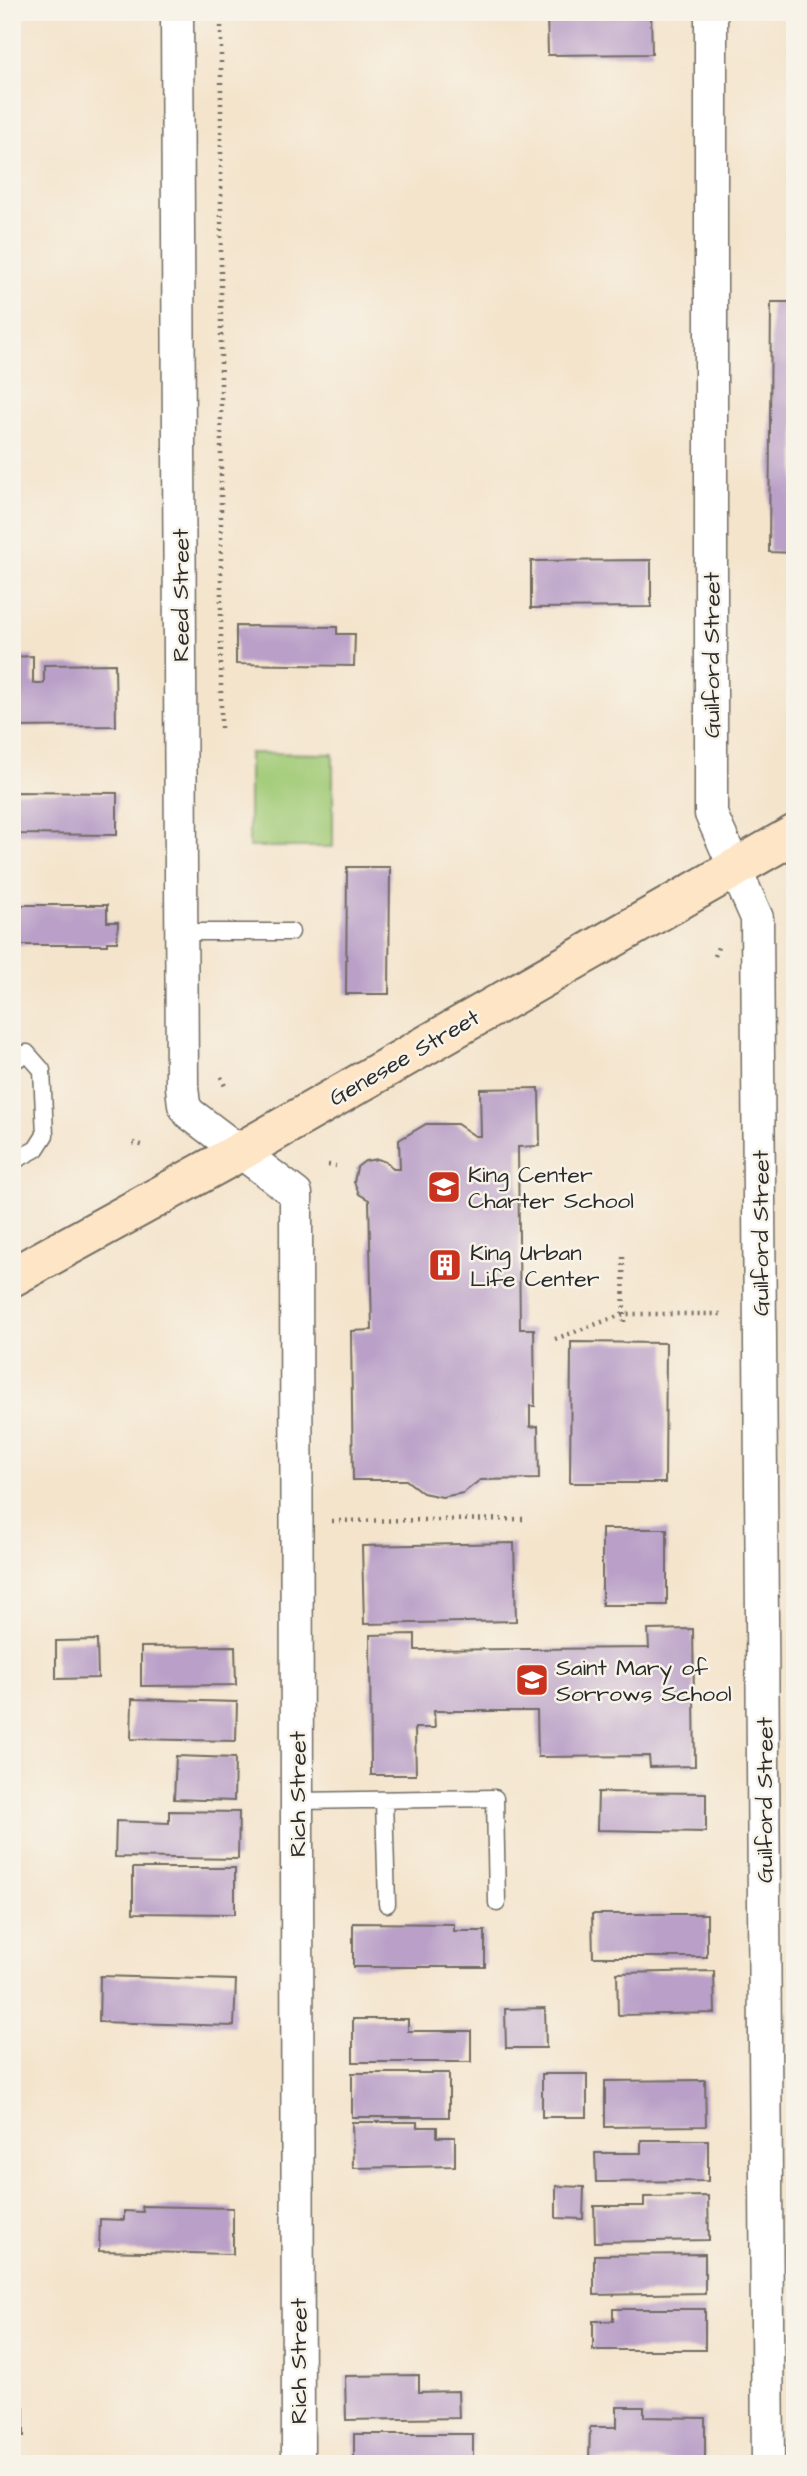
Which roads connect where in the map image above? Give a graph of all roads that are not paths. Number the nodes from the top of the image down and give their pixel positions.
1 (177, 12) edge
2 (711, 12) edge
3 (795, 834) edge
4 (735, 867) junction
5 (181, 932) junction
6 (291, 932) dead end
7 (12, 1062) edge
8 (240, 1151) junction
9 (12, 1162) edge
10 (12, 1277) edge
11 (384, 1800) junction
12 (297, 1801) junction
13 (387, 1903) dead end
14 (497, 1903) dead end
15 (298, 2464) edge
16 (768, 2464) edge

1 - 5 street, Reed Street
2 - 4 street, Guilford Street
3 - 4 main road, Genesee Street
4 - 8 main road, Genesee Street
4 - 16 street, Guilford Street
5 - 6 lane
5 - 8 street, Reed Street
7 - 9 lane
8 - 10 main road, Genesee Street
8 - 12 street, Rich Street
11 - 12 lane
11 - 13 lane
11 - 14 lane
12 - 15 street, Rich Street

